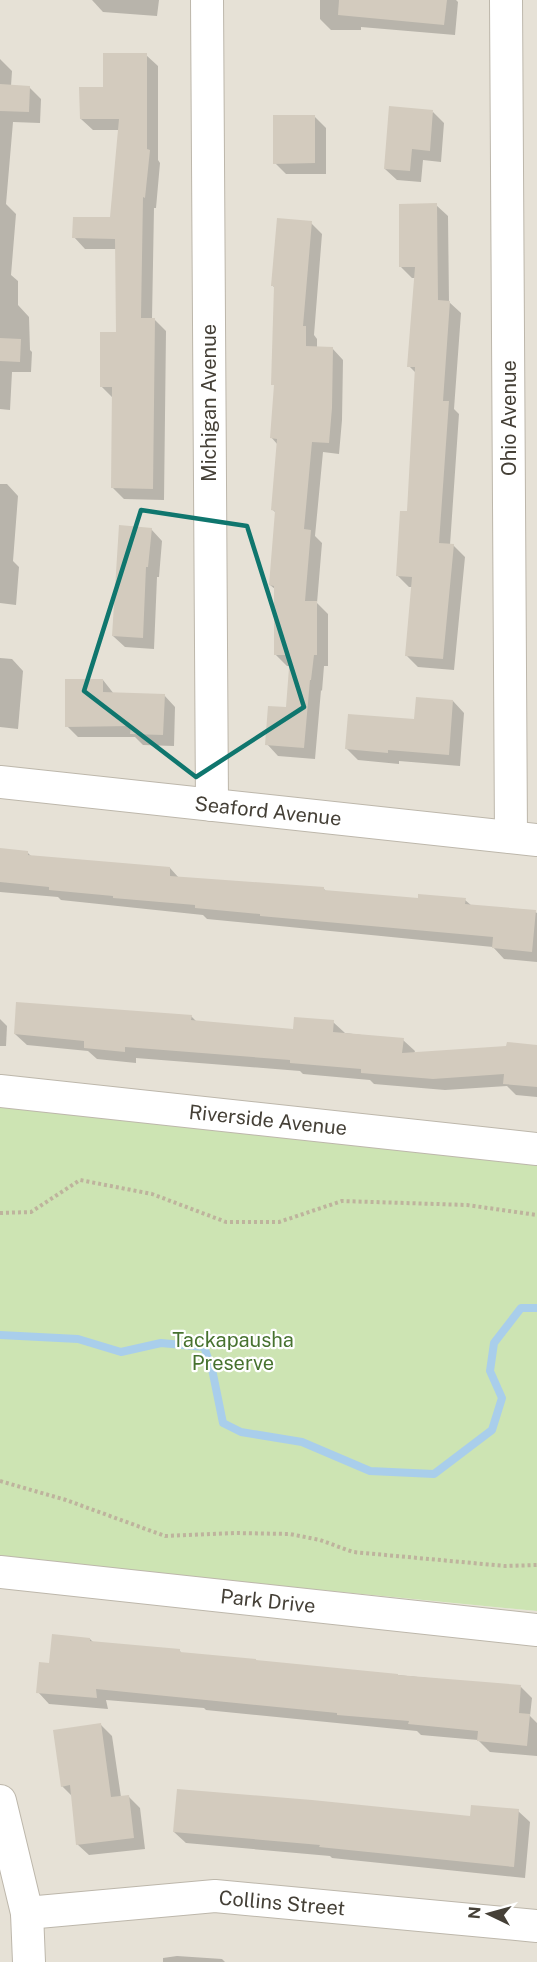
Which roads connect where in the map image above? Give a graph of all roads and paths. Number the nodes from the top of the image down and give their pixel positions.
1 (207, 0) edge
2 (506, 0) edge
3 (0, 782) edge
4 (212, 805) junction
5 (524, 838) edge
6 (0, 1091) edge
7 (537, 1149) edge
8 (0, 1213) edge
9 (537, 1215) edge
10 (0, 1481) edge
11 (537, 1565) edge
12 (0, 1572) edge
13 (537, 1630) edge
14 (0, 1801) edge
15 (27, 1914) junction
16 (537, 1926) edge
17 (28, 1962) edge

1 - 4 street, Michigan Avenue
2 - 5 street, Ohio Avenue
3 - 4 street, Seaford Avenue
4 - 5 street, Seaford Avenue
6 - 7 street, Riverside Avenue
8 - 9 path
10 - 11 path
12 - 13 street, Park Drive
14 - 15 street
15 - 16 street, Collins Street
15 - 17 street

